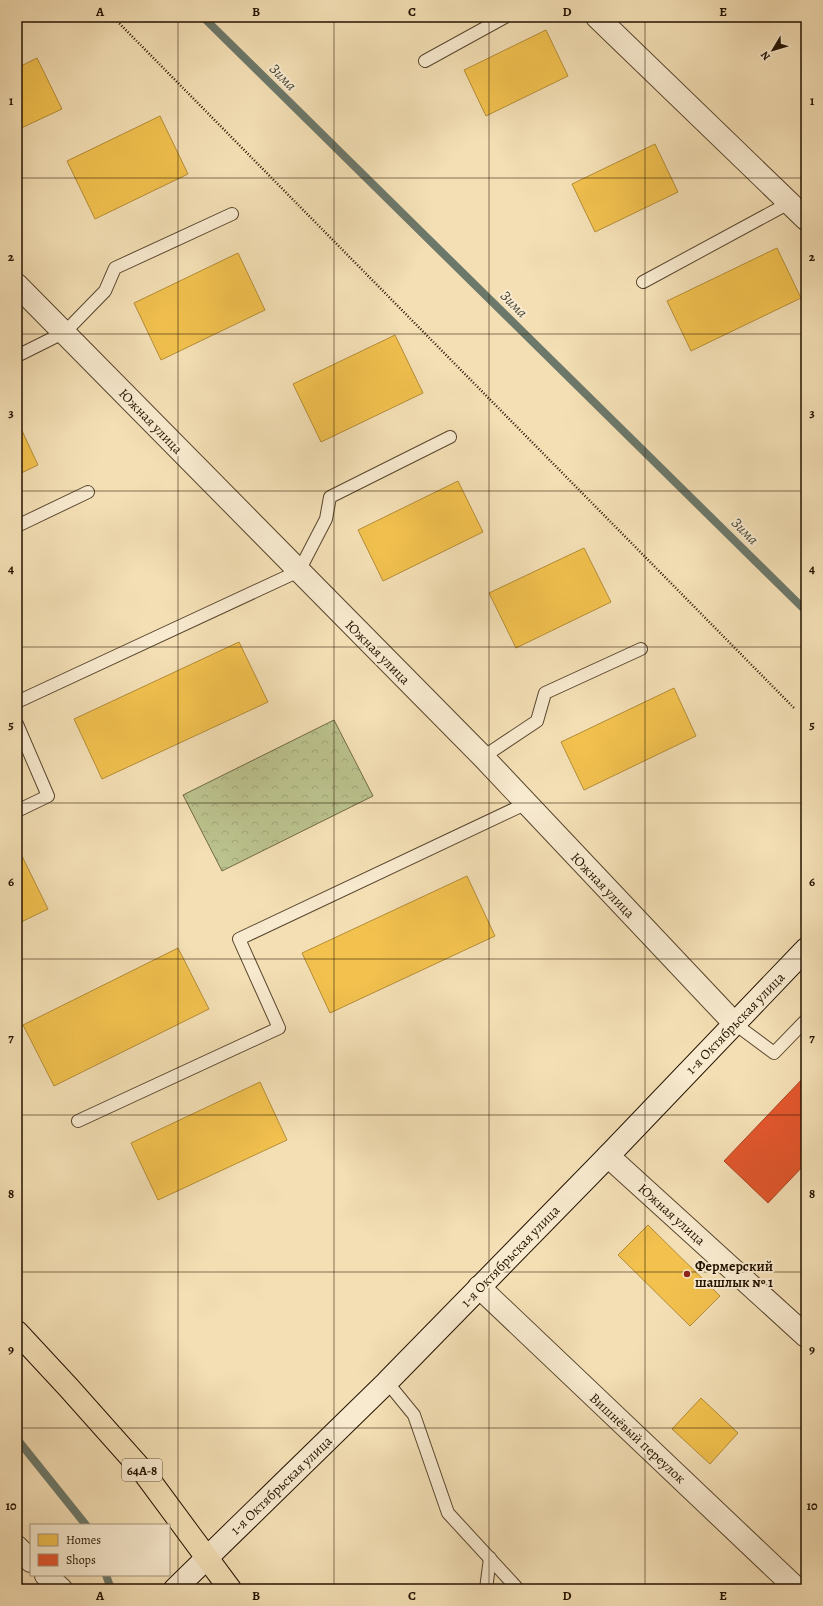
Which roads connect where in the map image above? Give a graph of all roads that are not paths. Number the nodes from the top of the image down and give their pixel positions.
1 (505, 17) edge
2 (597, 17) edge
3 (425, 61) dead end
4 (789, 203) junction
5 (232, 214) dead end
6 (806, 219) edge
7 (644, 282) dead end
8 (17, 285) edge
9 (65, 332) junction
10 (17, 356) edge
11 (450, 437) dead end
12 (88, 492) dead end
13 (17, 526) edge
14 (299, 571) junction
15 (641, 649) dead end
16 (17, 702) edge
17 (17, 724) edge
18 (483, 757) junction
19 (525, 804) junction
20 (17, 811) edge
21 (806, 949) edge
22 (806, 1020) edge
23 (735, 1024) junction
24 (78, 1121) dead end
25 (608, 1156) junction
26 (479, 1288) junction
27 (17, 1332) edge
28 (806, 1336) edge
29 (387, 1382) junction
30 (17, 1547) edge
31 (208, 1557) junction
32 (490, 1558) junction
33 (30, 1560) edge
34 (47, 1576) edge
35 (61, 1589) edge
36 (176, 1589) edge
37 (230, 1589) edge
38 (486, 1589) edge
39 (518, 1589) edge
40 (797, 1589) edge

1 - 3 lane
2 - 4 street
4 - 6 street
4 - 7 lane
5 - 9 lane
8 - 9 street, Южная улица
9 - 10 lane
9 - 14 street, Южная улица
11 - 14 lane
12 - 13 lane
14 - 16 lane
14 - 18 street, Южная улица
15 - 18 lane
17 - 20 lane
18 - 19 street, Южная улица
19 - 23 street, Южная улица
19 - 24 lane
21 - 23 street, 1-я Октябрьская улица
22 - 23 lane
23 - 25 street, 1-я Октябрьская улица
25 - 26 street, 1-я Октябрьская улица
25 - 28 street, Южная улица
26 - 29 street, 1-я Октябрьская улица
26 - 40 street, Вишнёвый переулок
27 - 31 main road, 64А-8
29 - 31 street, 1-я Октябрьская улица
29 - 32 lane
30 - 33 street
31 - 36 street, 1-я Октябрьская улица
31 - 37 main road, 64А-8
32 - 38 lane
32 - 39 lane
34 - 35 street

